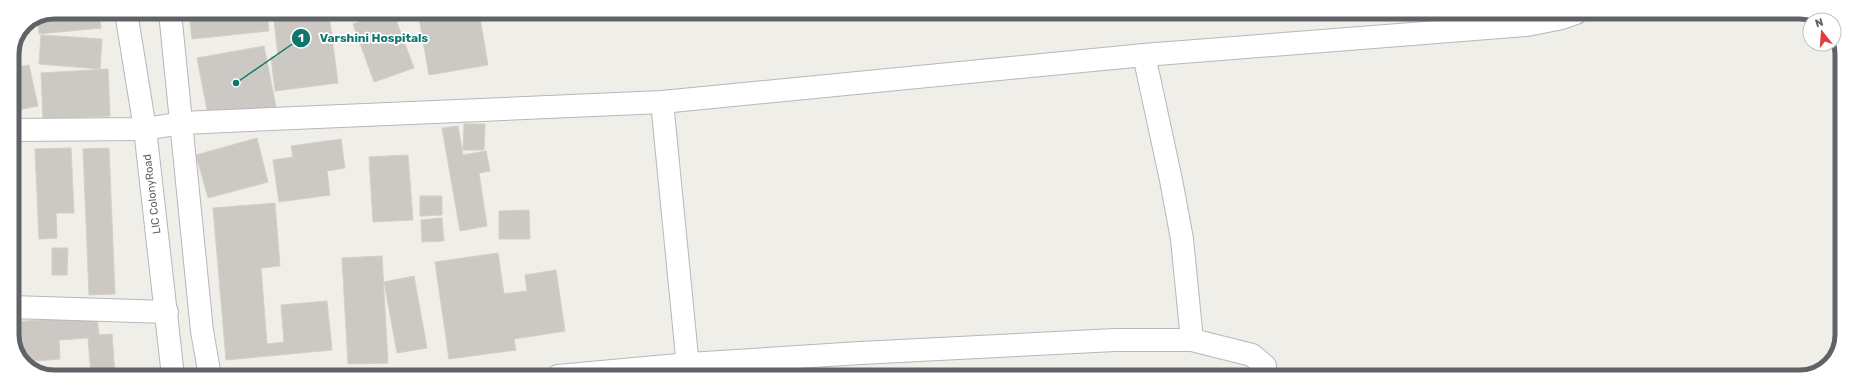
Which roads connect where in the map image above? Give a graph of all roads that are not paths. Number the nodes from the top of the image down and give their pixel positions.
1 (127, 19) edge
2 (171, 19) edge
3 (1557, 19) edge
4 (1144, 55) junction
5 (662, 102) junction
6 (182, 122) junction
7 (145, 129) junction
8 (19, 130) edge
9 (19, 307) edge
10 (167, 312) junction
11 (1192, 340) junction
12 (172, 370) edge
13 (209, 370) edge
14 (689, 370) edge
15 (1265, 370) edge

1 - 7 street, LIC ColonyRoad
2 - 6 street
3 - 4 street
4 - 5 street
4 - 11 street
5 - 6 street
5 - 14 street
6 - 7 street
6 - 13 street
7 - 8 street
7 - 10 street, LIC ColonyRoad
9 - 10 street
10 - 12 street, LIC ColonyRoad
11 - 14 street
11 - 15 street

